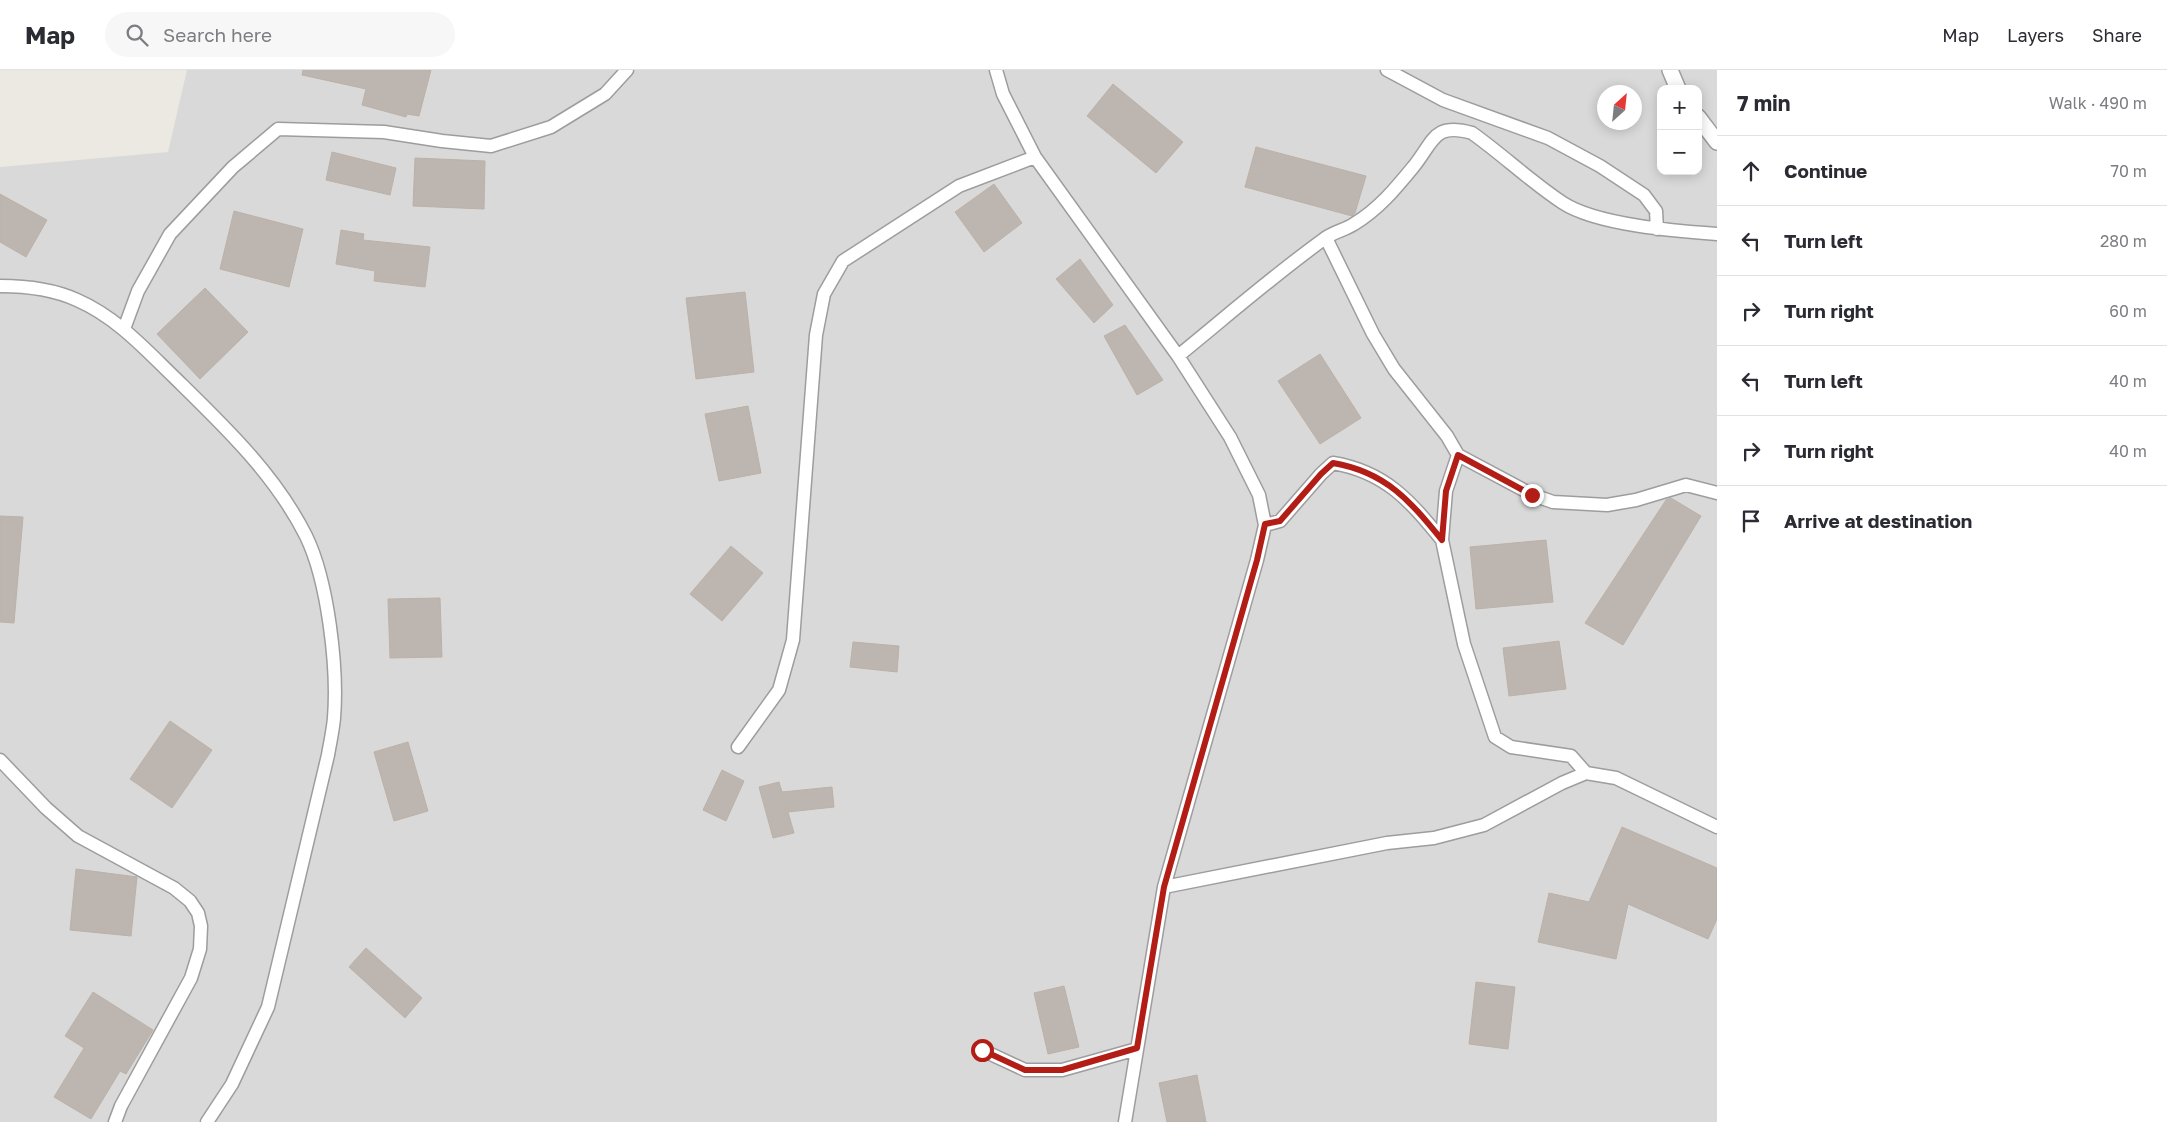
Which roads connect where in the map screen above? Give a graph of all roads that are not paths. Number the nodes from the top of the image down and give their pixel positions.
1 (627, 70) edge
2 (996, 70) edge
3 (1388, 70) edge
4 (1670, 70) edge
5 (1676, 85) edge
6 (1702, 123) edge
7 (1717, 142) edge
8 (1035, 157) junction
9 (1657, 229) junction
10 (1717, 234) edge
11 (1326, 238) junction
12 (0, 286) edge
13 (124, 329) junction
14 (1178, 356) junction
15 (1458, 455) junction
16 (1717, 493) edge
17 (1265, 524) junction
18 (1442, 540) junction
19 (738, 747) dead end
20 (0, 760) edge
21 (1586, 773) junction
22 (1717, 827) edge
23 (1164, 887) junction
24 (1137, 1048) junction
25 (982, 1050) dead end
26 (115, 1122) edge
27 (208, 1122) edge
28 (1124, 1122) edge

1 - 13 street
2 - 8 street
3 - 9 street
4 - 5 street
6 - 7 street
8 - 14 street
8 - 19 street
9 - 10 street
9 - 11 street
11 - 14 street
11 - 15 street
12 - 13 street
13 - 27 street
14 - 17 street
15 - 16 street
15 - 18 street
17 - 18 street
17 - 23 street
18 - 21 street
20 - 26 street
21 - 22 street
21 - 23 street
23 - 24 street
24 - 25 street
24 - 28 street

